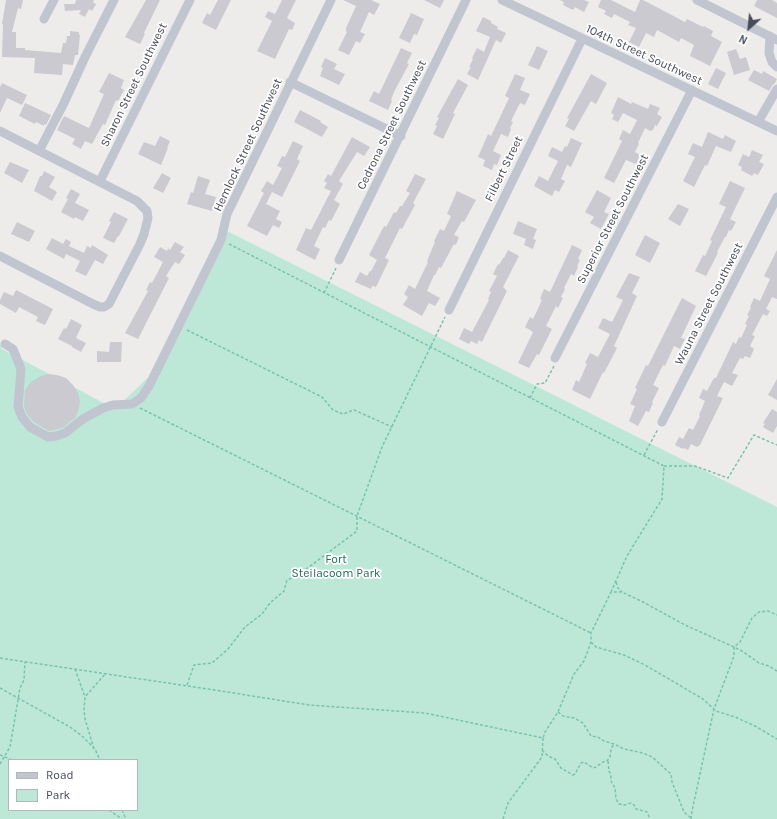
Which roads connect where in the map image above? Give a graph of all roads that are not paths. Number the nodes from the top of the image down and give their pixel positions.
1 (54, 0) edge
2 (114, 0) edge
3 (190, 0) edge
4 (331, 0) edge
5 (466, 0) edge
6 (502, 0) edge
7 (697, 0) edge
8 (44, 19) dead end
9 (773, 38) edge
10 (582, 39) junction
11 (777, 67) edge
12 (290, 82) junction
13 (777, 89) edge
14 (692, 90) junction
15 (758, 122) junction
16 (0, 131) edge
17 (777, 131) edge
18 (401, 136) junction
19 (40, 151) junction
20 (100, 181) junction
21 (777, 197) edge
22 (0, 256) edge
23 (339, 260) road end
24 (448, 310) road end
25 (5, 344) dead end
26 (555, 358) road end
27 (662, 422) road end

1 - 8 street
2 - 19 street
3 - 20 street, Sharon Street Southwest
4 - 12 street, Hemlock Street Southwest
5 - 18 street, Cedrona Street Southwest
6 - 10 street, 104th Street Southwest
7 - 9 street
9 - 11 street
10 - 14 street, 104th Street Southwest
10 - 24 street, Filbert Street
12 - 18 street
12 - 25 street, Hemlock Street Southwest
13 - 15 street
14 - 15 street, 104th Street Southwest
14 - 26 street, Superior Street Southwest
15 - 17 street, 104th Street Southwest
16 - 19 street
18 - 23 street, Cedrona Street Southwest
19 - 20 street
20 - 22 street
21 - 27 street, Wauna Street Southwest

